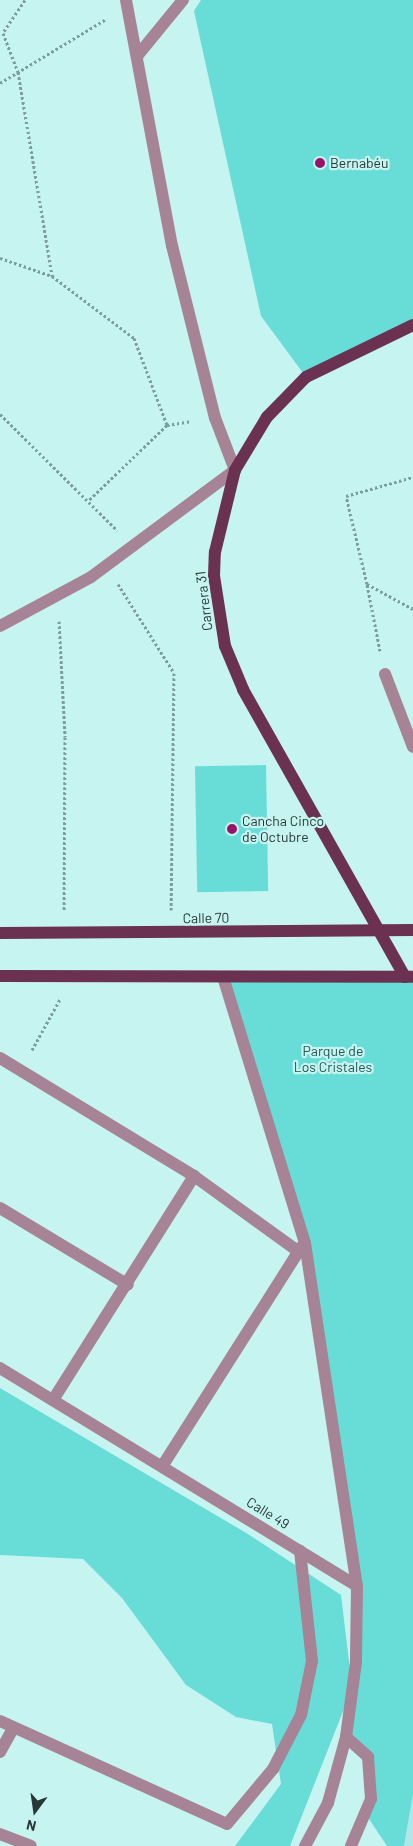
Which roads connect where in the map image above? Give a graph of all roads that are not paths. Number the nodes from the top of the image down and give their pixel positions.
1 (183, 0) edge
2 (129, 2) edge
3 (138, 55) junction
4 (413, 325) edge
5 (235, 470) junction
6 (0, 626) edge
7 (385, 674) road end
8 (413, 747) edge
9 (379, 929) junction
10 (413, 930) edge
11 (0, 932) edge
12 (0, 976) edge
13 (409, 977) edge
14 (224, 980) junction
15 (0, 1058) edge
16 (194, 1176) junction
17 (0, 1208) edge
18 (302, 1247) junction
19 (128, 1285) junction
20 (0, 1368) edge
21 (53, 1400) junction
22 (163, 1465) junction
23 (300, 1551) junction
24 (356, 1586) junction
25 (0, 1721) edge
26 (13, 1729) junction
27 (346, 1737) junction
28 (0, 1752) edge
29 (0, 1834) edge
30 (30, 1846) edge
31 (305, 1846) edge
32 (351, 1846) edge

1 - 3 street
2 - 3 street
3 - 5 street
4 - 5 main road, Carrera 31
5 - 6 street
5 - 9 main road, Carrera 31
7 - 8 street
9 - 10 main road, Calle 70
9 - 11 main road, Calle 70
9 - 13 main road, Carrera 31
12 - 14 main road
13 - 14 main road
14 - 18 street
15 - 16 street
16 - 18 street
16 - 19 street
17 - 19 street
18 - 22 street
18 - 24 street
19 - 21 street
20 - 21 street, Calle 49
21 - 22 street, Calle 49
22 - 23 street, Calle 49
23 - 24 street, Calle 49
23 - 26 street
24 - 27 street
25 - 26 street
26 - 28 street
27 - 31 street
27 - 32 street
29 - 30 street

